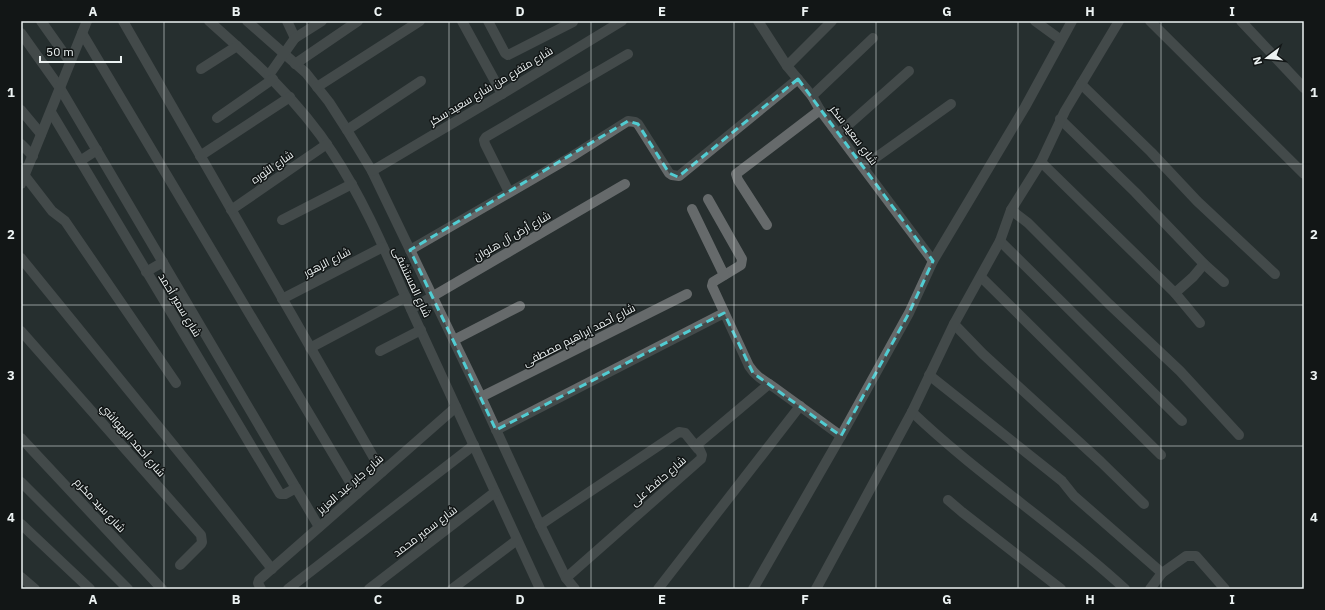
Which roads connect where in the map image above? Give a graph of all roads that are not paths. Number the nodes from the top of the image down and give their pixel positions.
1 (41, 21) edge
2 (77, 21) edge
3 (123, 21) edge
4 (209, 21) edge
5 (247, 21) edge
6 (287, 21) edge
7 (322, 21) edge
8 (358, 21) edge
9 (420, 21) edge
10 (462, 21) edge
11 (488, 21) edge
12 (622, 21) edge
13 (758, 21) edge
14 (832, 21) edge
15 (1035, 21) edge
16 (1072, 21) edge
17 (1119, 21) edge
18 (1150, 21) edge
19 (1241, 21) edge
20 (573, 22) edge
21 (84, 28) edge
22 (21, 33) edge
23 (295, 38) junction
24 (873, 38) dead end
25 (1061, 40) junction
26 (237, 46) junction
27 (284, 54) junction
28 (628, 54) dead end
29 (70, 62) junction
30 (295, 64) junction
31 (787, 66) junction
32 (200, 69) dead end
33 (909, 71) dead end
34 (271, 77) junction
35 (798, 79) junction
36 (421, 81) dead end
37 (1081, 84) junction
38 (317, 87) junction
39 (60, 88) junction
40 (1304, 88) edge
41 (502, 94) junction
42 (812, 96) junction
43 (290, 97) junction
44 (952, 104) dead end
45 (21, 110) edge
46 (820, 110) junction
47 (51, 112) junction
48 (217, 118) dead end
49 (1060, 119) junction
50 (347, 130) junction
51 (42, 134) junction
52 (838, 134) junction
53 (21, 144) edge
54 (327, 144) junction
55 (97, 150) junction
56 (33, 156) junction
57 (200, 156) junction
58 (80, 161) junction
59 (1041, 162) junction
60 (864, 166) junction
61 (372, 171) junction
62 (1304, 174) edge
63 (23, 180) edge
64 (352, 184) junction
65 (625, 184) dead end
66 (509, 192) junction
67 (708, 199) dead end
68 (692, 209) dead end
69 (231, 210) junction
70 (1011, 210) junction
71 (282, 220) dead end
72 (768, 224) dead end
73 (1000, 241) junction
74 (383, 247) junction
75 (410, 250) junction
76 (21, 258) edge
77 (933, 261) junction
78 (163, 262) junction
79 (1204, 264) junction
80 (146, 272) junction
81 (1275, 274) dead end
82 (724, 275) junction
83 (981, 277) junction
84 (1224, 282) dead end
85 (1175, 293) junction
86 (687, 294) dead end
87 (406, 296) junction
88 (433, 296) junction
89 (282, 299) junction
90 (520, 306) dead end
91 (411, 309) junction
92 (724, 313) junction
93 (1200, 323) dead end
94 (954, 324) junction
95 (421, 330) junction
96 (21, 331) edge
97 (454, 340) junction
98 (310, 348) junction
99 (380, 351) dead end
100 (929, 375) junction
101 (176, 383) dead end
102 (769, 384) junction
103 (481, 397) junction
104 (800, 406) junction
105 (456, 407) junction
106 (912, 412) junction
107 (1182, 421) dead end
108 (496, 430) junction
109 (1239, 435) dead end
110 (841, 436) junction
111 (21, 438) edge
112 (474, 445) junction
113 (698, 448) junction
114 (1161, 455) dead end
115 (382, 472) junction
116 (21, 482) edge
117 (296, 488) junction
118 (495, 492) junction
119 (357, 494) junction
120 (948, 500) dead end
121 (1144, 504) dead end
122 (21, 524) edge
123 (540, 525) junction
124 (319, 527) junction
125 (517, 540) junction
126 (180, 565) dead end
127 (272, 568) junction
128 (1162, 573) junction
129 (21, 577) edge
130 (566, 578) junction
131 (260, 584) edge
132 (35, 589) edge
133 (90, 589) edge
134 (128, 589) edge
135 (162, 589) edge
136 (288, 589) edge
137 (369, 589) edge
138 (452, 589) edge
139 (540, 589) edge
140 (575, 589) edge
141 (658, 589) edge
142 (753, 589) edge
143 (816, 589) edge
144 (1061, 589) edge
145 (1125, 589) edge
146 (1150, 589) edge
147 (1225, 589) edge

1 - 29 street
2 - 21 street
3 - 57 street
4 - 26 street, شارع المستشفى
5 - 27 street, شارع المستشفى
6 - 23 street
7 - 23 street
8 - 30 street
9 - 38 street
10 - 41 street
11 - 20 street
12 - 41 street, شارع متفرع من شارع سعيد سكر
13 - 31 street, شارع سعيد سكر
14 - 31 street
15 - 25 street
16 - 25 street
17 - 37 street
18 - 62 street
19 - 40 street
21 - 29 street
21 - 119 street
22 - 39 street
23 - 27 street
24 - 42 street
25 - 77 street
26 - 32 street
26 - 34 street, شارع المستشفى
27 - 30 street, شارع المستشفى
27 - 34 street
28 - 66 street
29 - 39 street
30 - 38 street, شارع المستشفى
31 - 35 street, شارع سعيد سكر
33 - 52 street
34 - 43 street, شارع المستشفى
34 - 48 street
35 - 42 street, شارع سعيد سكر
35 - 66 street
36 - 50 street
37 - 49 street
37 - 81 street
38 - 50 street, شارع المستشفى
39 - 47 street
39 - 55 street
41 - 61 street, شارع متفرع من شارع سعيد سكر
42 - 46 street, شارع سعيد سكر
43 - 54 street, شارع المستشفى
43 - 57 street
44 - 60 street
45 - 51 street
46 - 52 street, شارع سعيد سكر
46 - 72 street
47 - 51 street
47 - 58 street, شارع سمير أحمد
49 - 59 street
49 - 79 street
50 - 61 street, شارع المستشفى
51 - 56 street
52 - 60 street, شارع سعيد سكر
53 - 56 street
54 - 64 street, شارع المستشفى
54 - 69 street, شارع الثوره
55 - 58 street
55 - 78 street
56 - 63 street
57 - 69 street
58 - 80 street, شارع سمير أحمد
59 - 70 street
59 - 85 street
60 - 77 street, شارع سعيد سكر
61 - 75 street, شارع المستشفى
63 - 101 street
64 - 71 street
64 - 74 street, شارع المستشفى
65 - 88 street, شارع أرض آل هلوان
66 - 75 street
67 - 82 street
68 - 82 street
69 - 89 street
70 - 73 street
70 - 109 street
73 - 83 street
73 - 107 street
74 - 87 street, شارع المستشفى
74 - 89 street, شارع الزهور
75 - 88 street, شارع المستشفى
76 - 127 street
77 - 110 street
78 - 80 street
78 - 117 street
79 - 84 street
79 - 85 street
80 - 117 street, شارع سمير أحمد
82 - 92 street
83 - 94 street
83 - 114 street
85 - 93 street
86 - 103 street, شارع أحمد إبراهيم مصطفى
87 - 91 street, شارع المستشفى
87 - 98 street
88 - 91 street, شارع أرض آل هلوان
88 - 97 street, شارع المستشفى
89 - 98 street
90 - 97 street
91 - 95 street, شارع المستشفى
92 - 102 street
92 - 108 street
94 - 100 street
94 - 121 street
95 - 99 street
95 - 105 street, شارع المستشفى
96 - 126 street, شارع أحمد البهواشي
97 - 103 street, شارع المستشفى
98 - 115 street
100 - 106 street
100 - 128 street
102 - 104 street
102 - 113 street
103 - 108 street, شارع المستشفى
104 - 110 street
104 - 141 street
105 - 112 street, شارع المستشفى
105 - 115 street, شارع جابر عبد العزيز
106 - 143 street
106 - 145 street
108 - 123 street, شارع المستشفى
110 - 142 street
111 - 135 street, شارع سيد مكرم
112 - 118 street, شارع المستشفى
112 - 136 street
113 - 123 street
113 - 130 street, شارع حافظ على
115 - 119 street, شارع جابر عبد العزيز
116 - 134 street
117 - 124 street
118 - 125 street, شارع المستشفى
118 - 137 street, شارع سمير محمد
119 - 124 street, شارع جابر عبد العزيز
120 - 144 street
122 - 133 street
123 - 130 street, شارع المستشفى
124 - 127 street, شارع جابر عبد العزيز
125 - 138 street
125 - 139 street, شارع المستشفى
127 - 131 street, شارع جابر عبد العزيز
128 - 146 street
128 - 147 street
129 - 132 street
130 - 140 street, شارع المستشفى

